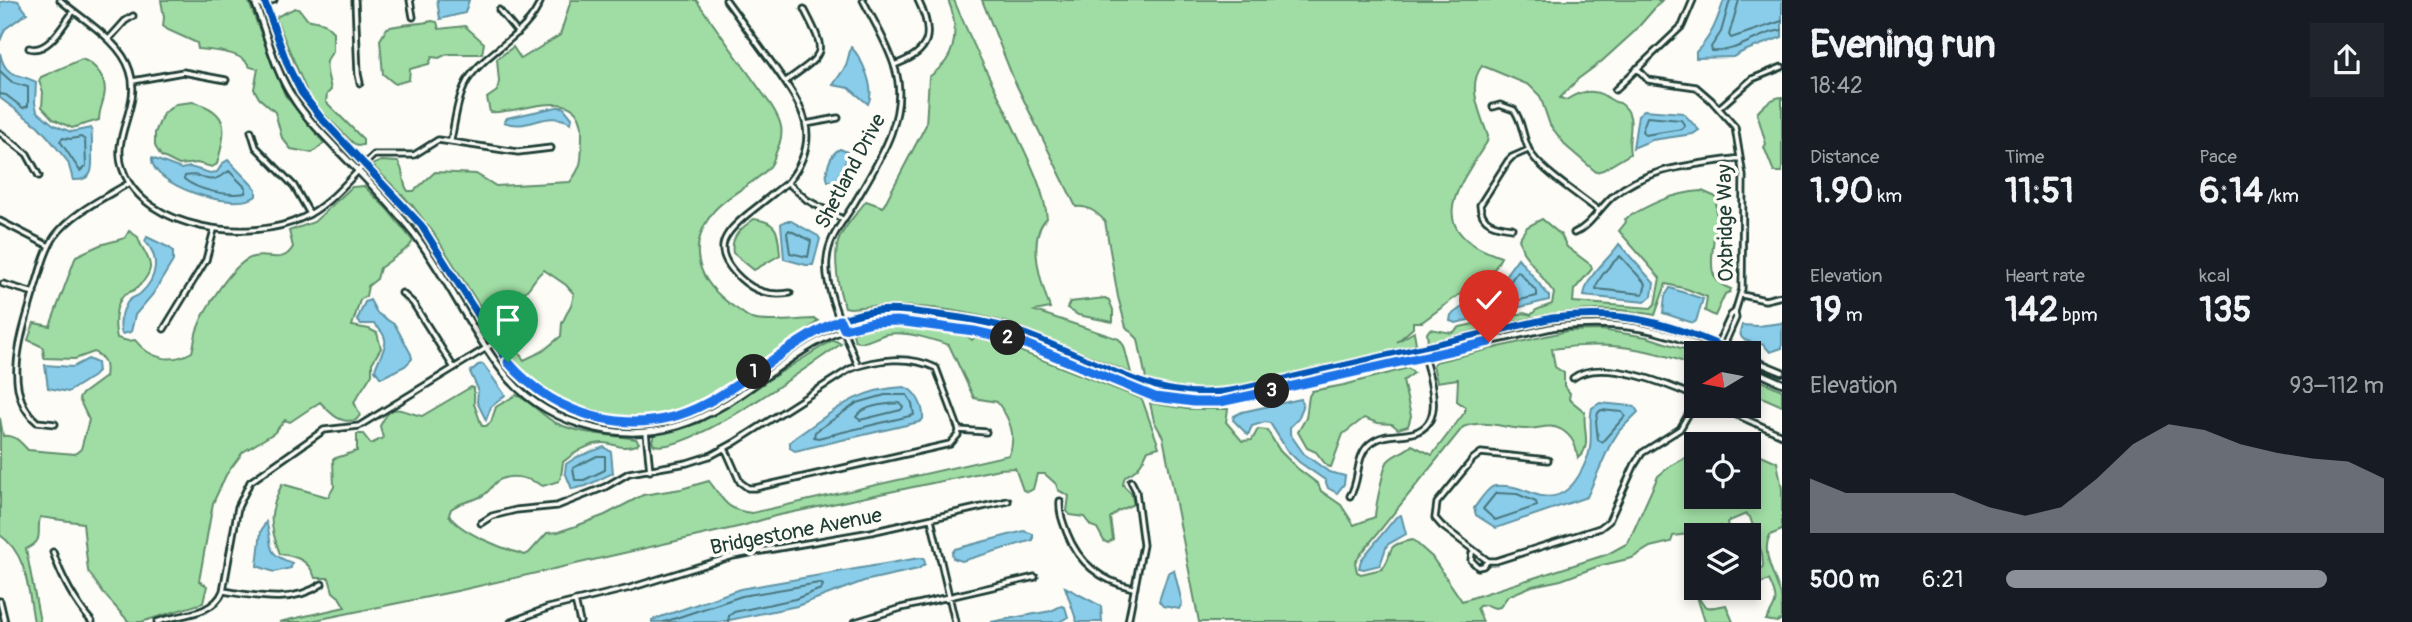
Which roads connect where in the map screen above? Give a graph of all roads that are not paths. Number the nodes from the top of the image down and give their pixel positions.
1 (60, 0) edge
2 (254, 0) edge
3 (274, 0) edge
4 (355, 0) edge
5 (410, 0) edge
6 (541, 0) edge
7 (726, 0) edge
8 (863, 0) edge
9 (918, 0) edge
10 (1693, 0) edge
11 (265, 1) edge
12 (256, 6) junction
13 (804, 9) dead end
14 (499, 10) dead end
15 (73, 12) junction
16 (133, 16) dead end
17 (413, 17) dead end
18 (518, 33) junction
19 (108, 40) junction
20 (29, 48) dead end
21 (894, 65) junction
22 (1782, 67) edge
23 (1637, 68) junction
24 (132, 80) junction
25 (226, 80) dead end
26 (785, 81) junction
27 (360, 83) dead end
28 (1615, 90) dead end
29 (1493, 107) dead end
30 (1719, 108) junction
31 (838, 118) dead end
32 (806, 124) junction
33 (251, 131) dead end
34 (0, 133) edge
35 (452, 140) junction
36 (551, 148) dead end
37 (1529, 150) junction
38 (1740, 158) junction
39 (365, 163) junction
40 (358, 171) junction
41 (39, 176) dead end
42 (788, 182) junction
43 (129, 183) junction
44 (1599, 211) junction
45 (310, 214) junction
46 (844, 220) junction
47 (0, 221) edge
48 (1512, 228) dead end
49 (214, 230) junction
50 (1574, 233) dead end
51 (50, 246) junction
52 (3, 284) dead end
53 (34, 293) junction
54 (402, 293) dead end
55 (790, 293) dead end
56 (1742, 295) junction
57 (1782, 296) edge
58 (532, 320) dead end
59 (840, 320) junction
60 (164, 329) dead end
61 (844, 329) junction
62 (1684, 341) edge
63 (1709, 341) edge
64 (1722, 341) edge
65 (496, 343) junction
66 (487, 348) junction
67 (1422, 348) junction
68 (1424, 356) junction
69 (1761, 363) edge
70 (858, 366) junction
71 (454, 368) junction
72 (1782, 372) edge
73 (1761, 374) edge
74 (1573, 378) dead end
75 (1782, 383) edge
76 (1246, 388) junction
77 (1684, 393) edge
78 (1248, 396) junction
79 (1686, 418) edge
80 (1743, 418) edge
81 (55, 424) dead end
82 (959, 429) junction
83 (646, 432) junction
84 (986, 432) dead end
85 (1782, 435) edge
86 (725, 448) junction
87 (1548, 460) dead end
88 (650, 471) junction
89 (1131, 481) dead end
90 (1350, 496) dead end
91 (1008, 501) dead end
92 (1060, 501) dead end
93 (931, 519) junction
94 (481, 523) dead end
95 (53, 552) dead end
96 (1473, 552) junction
97 (1488, 561) junction
98 (1035, 578) dead end
99 (322, 584) dead end
100 (1133, 588) junction
101 (223, 591) junction
102 (949, 597) junction
103 (575, 601) junction
104 (0, 603) edge
105 (5, 622) edge
106 (92, 622) edge
107 (157, 622) edge
108 (511, 622) edge
109 (580, 622) edge
110 (855, 622) edge
111 (955, 622) edge
112 (1128, 622) edge

1 - 15 street
2 - 12 main road
3 - 11 street
4 - 27 street
5 - 17 street
6 - 18 street
7 - 26 street
8 - 21 street, Shetland Drive
9 - 21 street
10 - 23 street
11 - 12 street
11 - 39 main road
12 - 40 main road
13 - 26 street
14 - 18 street
15 - 19 street
15 - 20 street
16 - 19 street
18 - 35 street
19 - 24 street
21 - 46 street, Shetland Drive
22 - 30 street
23 - 28 street
23 - 30 street, Oxbridge Way
24 - 25 street
24 - 43 street
26 - 32 street
29 - 37 street
30 - 38 street, Oxbridge Way
31 - 32 street
32 - 42 street
33 - 45 street
34 - 41 street
35 - 36 street
35 - 39 street
37 - 44 street
37 - 48 street
38 - 44 street
38 - 56 street, Oxbridge Way
39 - 40 street
39 - 65 main road
40 - 45 street
40 - 66 main road
42 - 46 street
42 - 55 street
43 - 49 street
43 - 51 street
44 - 50 street
45 - 49 street
46 - 59 street, Shetland Drive
47 - 51 street
49 - 60 street
51 - 53 street
52 - 53 street
53 - 81 street
54 - 71 street
56 - 57 street
56 - 64 street, Oxbridge Way
58 - 65 street
59 - 61 street, Shetland Drive
59 - 65 main road
59 - 76 main road
61 - 70 street, Shetland Drive
61 - 78 main road
61 - 83 main road
62 - 68 main road
63 - 67 main road
65 - 66 street
66 - 71 street
66 - 83 main road
67 - 68 street
67 - 76 main road
68 - 78 main road
68 - 90 street
69 - 72 main road
70 - 82 street
70 - 86 street
71 - 101 street
73 - 75 main road
74 - 77 street
76 - 78 main road
79 - 97 street
80 - 85 street
82 - 84 street
82 - 86 street
83 - 88 street
86 - 88 street
87 - 96 street
88 - 94 street
89 - 100 street
91 - 93 street, Bridgestone Avenue
92 - 100 street
93 - 102 street
93 - 103 street, Bridgestone Avenue
95 - 106 street
96 - 97 street
96 - 97 street
98 - 102 street
99 - 101 street
100 - 112 street
101 - 107 street
102 - 110 street
102 - 111 street
103 - 108 street, Bridgestone Avenue
103 - 109 street
104 - 105 street

